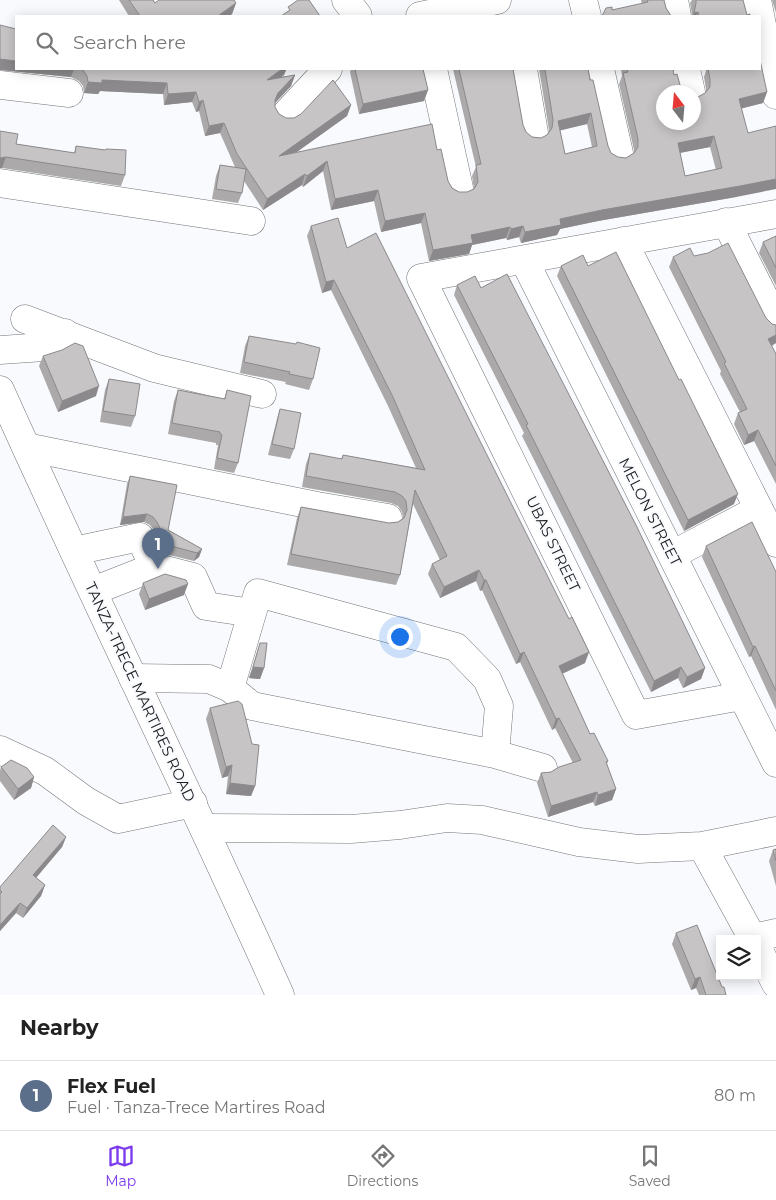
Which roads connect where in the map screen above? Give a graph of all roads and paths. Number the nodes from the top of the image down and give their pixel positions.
1 (346, 0) edge
2 (497, 0) edge
3 (501, 0) edge
4 (584, 0) edge
5 (674, 0) edge
6 (756, 0) edge
7 (357, 15) edge
8 (426, 15) edge
9 (508, 15) edge
10 (587, 15) edge
11 (677, 15) edge
12 (759, 15) edge
13 (761, 24) edge
14 (327, 70) edge
15 (433, 70) edge
16 (523, 70) edge
17 (600, 70) edge
18 (686, 70) edge
19 (0, 85) edge
20 (689, 85) edge
21 (69, 93) dead end
22 (776, 95) edge
23 (286, 114) dead end
24 (534, 132) dead end
25 (619, 153) dead end
26 (0, 183) edge
27 (459, 188) dead end
28 (776, 214) edge
29 (251, 221) dead end
30 (726, 222) junction
31 (623, 241) junction
32 (524, 260) junction
33 (25, 319) dead end
34 (776, 321) edge
35 (65, 333) junction
36 (0, 350) edge
37 (0, 390) edge
38 (262, 394) dead end
39 (26, 447) junction
40 (759, 509) junction
41 (388, 518) dead end
42 (775, 538) edge
43 (74, 551) junction
44 (672, 555) junction
45 (154, 566) junction
46 (93, 591) junction
47 (252, 612) junction
48 (133, 678) junction
49 (230, 688) junction
50 (742, 696) junction
51 (0, 750) edge
52 (495, 754) junction
53 (776, 763) edge
54 (543, 768) dead end
55 (193, 803) junction
56 (205, 828) junction
57 (776, 831) edge
58 (702, 846) junction
59 (758, 935) edge
60 (761, 942) edge
61 (776, 984) edge
62 (280, 995) edge

1 - 7 street
2 - 8 street
3 - 9 street
4 - 10 street
5 - 11 street
6 - 12 street
13 - 22 street
14 - 23 street
15 - 27 street
16 - 24 street
17 - 25 street
18 - 20 street
19 - 21 street
26 - 29 street
28 - 30 street
30 - 31 street
30 - 34 street
31 - 32 street
31 - 40 street
32 - 44 street, MELON STREET
32 - 50 street, UBAS STREET
33 - 35 street
35 - 36 street
35 - 38 street
37 - 39 street, TANZA-TRECE MARTIRES ROAD
39 - 41 street
39 - 43 street, TANZA-TRECE MARTIRES ROAD
40 - 42 street
40 - 44 street
43 - 45 street
43 - 46 street, TANZA-TRECE MARTIRES ROAD
44 - 50 street, MELON STREET
45 - 46 street
45 - 47 street
46 - 48 street, TANZA-TRECE MARTIRES ROAD
47 - 49 street
47 - 52 street
48 - 49 street
48 - 55 street, TANZA-TRECE MARTIRES ROAD
49 - 52 street
50 - 53 street, MELON STREET
51 - 55 street
52 - 54 street
55 - 56 street, TANZA-TRECE MARTIRES ROAD
56 - 58 street
56 - 62 street, TANZA-TRECE MARTIRES ROAD
57 - 58 street
58 - 59 street
60 - 61 street

